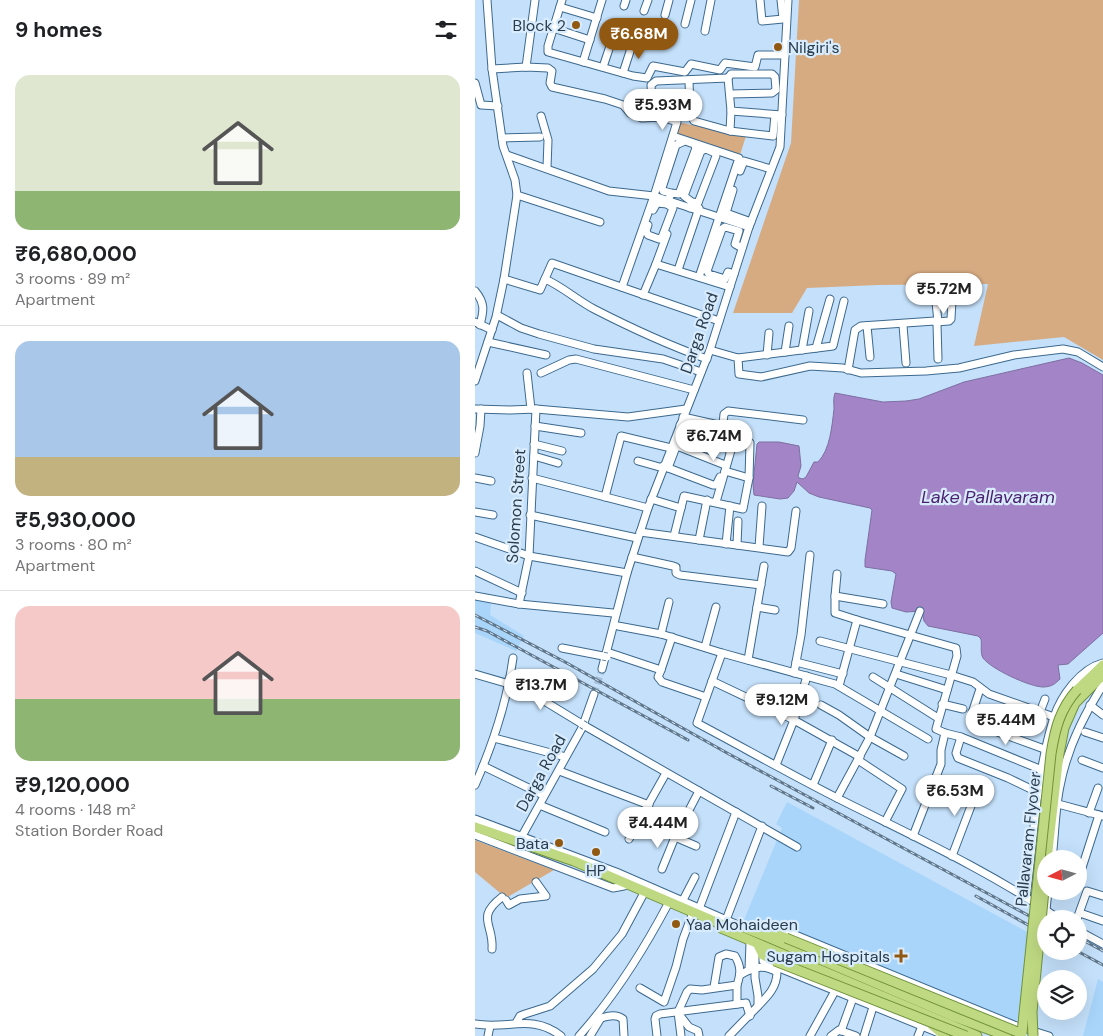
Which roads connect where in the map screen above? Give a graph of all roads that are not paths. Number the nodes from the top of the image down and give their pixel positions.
1 (487, 0) edge
2 (535, 0) edge
3 (602, 0) edge
4 (647, 0) edge
5 (669, 0) edge
6 (691, 0) edge
7 (711, 0) edge
8 (760, 0) edge
9 (781, 0) edge
10 (788, 0) edge
11 (561, 3) edge
12 (645, 11) dead end
13 (665, 15) dead end
14 (597, 18) junction
15 (685, 24) dead end
16 (553, 28) junction
17 (705, 31) dead end
18 (613, 34) dead end
19 (635, 39) dead end
20 (590, 40) junction
21 (785, 55) junction
22 (583, 62) junction
23 (526, 67) junction
24 (603, 67) junction
25 (492, 69) junction
26 (623, 73) junction
27 (729, 78) junction
28 (689, 80) junction
29 (475, 83) edge
30 (730, 94) junction
31 (689, 96) junction
32 (652, 98) junction
33 (498, 106) junction
34 (731, 111) junction
35 (690, 114) junction
36 (778, 115) junction
37 (541, 116) dead end
38 (730, 131) junction
39 (673, 136) junction
40 (540, 137) dead end
41 (502, 138) junction
42 (699, 144) junction
43 (719, 151) junction
44 (507, 155) junction
45 (547, 168) junction
46 (771, 169) junction
47 (517, 195) junction
48 (654, 196) junction
49 (669, 199) junction
50 (678, 204) junction
51 (691, 205) junction
52 (698, 210) junction
53 (719, 217) junction
54 (600, 222) dead end
55 (750, 224) junction
56 (742, 248) junction
57 (655, 264) junction
58 (678, 270) junction
59 (734, 274) junction
60 (699, 277) junction
61 (504, 279) junction
62 (545, 279) junction
63 (622, 287) junction
64 (730, 287) junction
65 (475, 291) edge
66 (643, 295) junction
67 (830, 299) dead end
68 (952, 299) dead end
69 (844, 301) dead end
70 (936, 302) dead end
71 (809, 311) dead end
72 (497, 315) junction
73 (719, 321) junction
74 (937, 322) junction
75 (478, 323) edge
76 (903, 325) junction
77 (789, 326) dead end
78 (867, 326) junction
79 (492, 330) junction
80 (769, 333) dead end
81 (488, 342) junction
82 (816, 348) junction
83 (710, 350) junction
84 (801, 350) junction
85 (785, 352) junction
86 (546, 355) dead end
87 (767, 355) junction
88 (870, 357) dead end
89 (738, 358) junction
90 (707, 359) junction
91 (938, 359) dead end
92 (906, 363) dead end
93 (477, 365) edge
94 (1103, 367) edge
95 (848, 370) junction
96 (701, 372) junction
97 (527, 373) dead end
98 (541, 373) dead end
99 (475, 381) edge
100 (694, 390) junction
101 (478, 409) edge
102 (533, 409) junction
103 (686, 409) junction
104 (683, 417) junction
105 (803, 420) dead end
106 (682, 425) junction
107 (535, 426) junction
108 (581, 433) dead end
109 (534, 444) junction
110 (674, 447) junction
111 (562, 451) dead end
112 (475, 454) edge
113 (533, 456) junction
114 (638, 461) dead end
115 (558, 463) dead end
116 (665, 468) junction
117 (725, 468) junction
118 (475, 478) edge
119 (532, 478) junction
120 (749, 478) junction
121 (491, 481) dead end
122 (605, 497) junction
123 (651, 499) junction
124 (707, 500) junction
125 (716, 502) junction
126 (730, 506) junction
127 (762, 506) dead end
128 (647, 508) junction
129 (681, 508) junction
130 (796, 511) dead end
131 (475, 512) edge
132 (493, 515) dead end
133 (530, 515) junction
134 (738, 521) dead end
135 (639, 535) junction
136 (674, 536) junction
137 (475, 537) edge
138 (699, 540) junction
139 (726, 544) junction
140 (737, 545) junction
141 (759, 547) junction
142 (811, 555) dead end
143 (529, 556) junction
144 (632, 557) junction
145 (764, 566) dead end
146 (475, 571) edge
147 (627, 573) junction
148 (837, 574) dead end
149 (624, 585) junction
150 (761, 585) junction
151 (522, 593) junction
152 (475, 596) edge
153 (835, 596) junction
154 (669, 602) dead end
155 (519, 604) junction
156 (883, 604) dead end
157 (716, 607) dead end
158 (757, 607) junction
159 (775, 610) dead end
160 (920, 611) dead end
161 (613, 613) junction
162 (857, 620) junction
163 (618, 626) junction
164 (661, 634) junction
165 (911, 634) junction
166 (672, 637) junction
167 (820, 641) dead end
168 (705, 647) junction
169 (563, 648) dead end
170 (849, 648) junction
171 (722, 653) junction
172 (513, 658) dead end
173 (605, 660) junction
174 (748, 660) junction
175 (900, 661) junction
176 (795, 662) junction
177 (1103, 664) edge
178 (661, 670) junction
179 (794, 672) junction
180 (475, 674) edge
181 (843, 674) junction
182 (896, 674) junction
183 (951, 675) junction
184 (1103, 675) edge
185 (807, 676) junction
186 (873, 677) dead end
187 (712, 680) junction
188 (509, 684) junction
189 (1103, 685) edge
190 (839, 686) junction
191 (890, 688) junction
192 (981, 689) junction
193 (947, 690) junction
194 (1079, 693) junction
195 (706, 697) junction
196 (1045, 699) dead end
197 (589, 700) tunnel mouth
198 (942, 704) junction
199 (821, 705) dead end
200 (1090, 706) junction
201 (963, 709) dead end
202 (880, 712) junction
203 (1040, 712) junction
204 (972, 713) dead end
205 (1103, 715) edge
206 (1054, 717) junction
207 (938, 718) junction
208 (794, 720) junction
209 (973, 723) dead end
210 (584, 725) junction
211 (1085, 732) dead end
212 (945, 733) junction
213 (870, 737) junction
214 (961, 737) junction
215 (495, 738) junction
216 (1103, 738) edge
217 (928, 739) dead end
218 (832, 740) junction
219 (1047, 750) junction
220 (562, 756) junction
221 (904, 756) dead end
222 (859, 759) junction
223 (1082, 760) dead end
224 (776, 765) junction
225 (483, 766) junction
226 (1103, 768) edge
227 (1042, 770) junction
228 (562, 772) junction
229 (666, 772) junction
230 (475, 785) edge
231 (813, 785) junction
232 (979, 785) dead end
233 (1098, 788) dead end
234 (699, 791) junction
235 (1039, 793) junction
236 (541, 794) junction
237 (837, 798) junction
238 (1058, 804) junction
239 (649, 805) junction
240 (539, 808) junction
241 (736, 812) junction
242 (1089, 813) junction
243 (1101, 816) edge
244 (475, 819) edge
245 (885, 822) junction
246 (762, 826) junction
247 (475, 828) edge
248 (605, 832) dead end
249 (475, 836) edge
250 (522, 836) junction
251 (913, 836) junction
252 (675, 838) junction
253 (629, 839) dead end
254 (696, 846) dead end
255 (797, 847) dead end
256 (1048, 850) edge
257 (1053, 850) edge
258 (1087, 855) edge
259 (952, 856) junction
260 (662, 869) dead end
261 (695, 877) dead end
262 (536, 882) dead end
263 (625, 884) junction
264 (644, 893) junction
265 (1103, 896) edge
266 (1026, 898) junction
267 (1043, 900) edge
268 (1047, 900) edge
269 (682, 902) junction
270 (668, 904) junction
271 (1046, 910) joint
272 (1080, 910) edge
273 (696, 912) junction
274 (1087, 918) edge
275 (726, 920) junction
276 (1103, 921) edge
277 (740, 926) junction
278 (774, 933) junction
279 (763, 935) junction
280 (1087, 935) edge
281 (755, 943) junction
282 (1103, 944) edge
283 (492, 949) dead end
284 (763, 956) junction
285 (752, 969) junction
286 (889, 974) junction
287 (740, 975) junction
288 (737, 985) junction
289 (883, 986) junction
290 (714, 987) junction
291 (641, 988) dead end
292 (835, 991) junction
293 (853, 998) junction
294 (961, 1003) junction
295 (737, 1004) junction
296 (758, 1006) junction
297 (873, 1006) junction
298 (678, 1012) junction
299 (750, 1016) junction
300 (955, 1017) junction
301 (516, 1023) junction
302 (475, 1024) edge
303 (490, 1026) junction
304 (922, 1026) junction
305 (841, 1031) junction
306 (949, 1034) edge
307 (1019, 1034) edge
308 (1033, 1034) edge
309 (488, 1036) edge
310 (561, 1036) edge
311 (579, 1036) edge
312 (590, 1036) edge
313 (624, 1036) edge
314 (657, 1036) edge
315 (681, 1036) edge
316 (699, 1036) edge
317 (729, 1036) edge
318 (810, 1036) edge
319 (831, 1036) edge
320 (857, 1036) edge
321 (863, 1036) edge
322 (918, 1036) edge
323 (966, 1036) edge
324 (977, 1036) edge
325 (1007, 1036) edge
326 (1049, 1036) edge

1 - 25 street
2 - 23 street
3 - 14 street
4 - 12 street
5 - 13 street
6 - 15 street
7 - 17 street
8 - 9 street
10 - 21 street, Darga Road
11 - 14 street
11 - 16 street
14 - 20 street
16 - 20 street
16 - 22 street
18 - 24 street
19 - 26 street
20 - 22 street
21 - 26 street
21 - 36 street, Darga Road
22 - 24 street
23 - 25 street
23 - 39 street
24 - 26 street
25 - 33 street
27 - 28 street
27 - 30 street
27 - 30 street
28 - 31 street
28 - 32 street
29 - 33 street
30 - 34 street
31 - 32 street
31 - 35 street
32 - 35 street
33 - 41 street
34 - 36 street
34 - 38 street
35 - 38 street
36 - 38 street
36 - 46 street, Darga Road
37 - 45 street
39 - 42 street
39 - 48 street
40 - 41 street
41 - 44 street
42 - 43 street
42 - 50 street
43 - 52 street
43 - 53 street
44 - 45 street
44 - 47 street
45 - 48 street
46 - 55 street, Darga Road
46 - 55 street
47 - 54 street
47 - 61 street
48 - 49 street
48 - 63 street
49 - 49 street
49 - 49 street
49 - 50 street
50 - 51 street
50 - 57 street
51 - 51 street
51 - 52 street
52 - 53 street
52 - 58 street
53 - 55 street
53 - 60 street
55 - 56 street, Darga Road
56 - 59 street, Darga Road
56 - 59 street
57 - 58 street
57 - 66 street
58 - 60 street
59 - 64 street, Darga Road
60 - 64 street
61 - 62 street
61 - 72 street
62 - 63 street
62 - 90 street
63 - 66 street
64 - 73 street, Darga Road
65 - 75 street
66 - 73 street
67 - 82 street
68 - 74 street
69 - 82 street
70 - 74 street
71 - 84 street
72 - 79 street
72 - 96 street
73 - 83 street, Darga Road
74 - 76 street
74 - 91 street
75 - 79 street
76 - 78 street
76 - 92 street
77 - 85 street
78 - 88 street
78 - 95 street
79 - 81 street
80 - 87 street
81 - 86 street
81 - 93 street
82 - 84 street
83 - 89 street
83 - 90 street, Darga Road
84 - 85 street
85 - 87 street
87 - 89 street
89 - 95 street
90 - 96 street, Darga Road
93 - 99 street
94 - 95 street
96 - 100 street, Darga Road
97 - 102 street, Solomon Street
98 - 100 street
100 - 103 street, Darga Road
101 - 102 street
101 - 112 street
102 - 103 street
102 - 107 street, Solomon Street
103 - 104 street, Darga Road
104 - 105 street
104 - 106 street, Darga Road
106 - 110 street, Darga Road
106 - 117 street
107 - 108 street
107 - 109 street, Solomon Street
109 - 111 street
109 - 113 street, Solomon Street
110 - 116 street, Darga Road
110 - 117 street
110 - 122 street
113 - 115 street
113 - 119 street, Solomon Street
114 - 116 street
116 - 117 street
116 - 123 street, Darga Road
117 - 120 street
117 - 120 street
117 - 125 street
118 - 121 street
119 - 122 street
119 - 133 street, Solomon Street
120 - 126 street
122 - 128 street
123 - 128 street, Darga Road
123 - 129 street
124 - 125 street
124 - 129 street
124 - 138 street
125 - 126 street
126 - 139 street
127 - 141 street
128 - 135 street, Darga Road
129 - 136 street
130 - 141 street
131 - 132 street
133 - 135 street
133 - 143 street, Solomon Street
134 - 140 street
135 - 136 street
135 - 144 street, Darga Road
136 - 138 street
137 - 143 street
138 - 139 street
139 - 140 street
140 - 141 street
142 - 176 street
143 - 147 street
143 - 151 street, Solomon Street
144 - 147 street, Darga Road
144 - 150 street
145 - 150 street
146 - 151 street
147 - 149 street, Darga Road
148 - 153 street
149 - 161 street
149 - 163 street
149 - 173 street, Darga Road
150 - 158 street
151 - 155 street, Solomon Street
152 - 155 street
153 - 156 street
153 - 162 street
154 - 164 street
155 - 161 street
157 - 168 street
158 - 159 street
158 - 174 street
160 - 165 street
161 - 173 street
162 - 165 street
162 - 170 street
163 - 164 street
163 - 173 street
164 - 166 street
165 - 175 street
165 - 183 street
166 - 168 street
166 - 178 street
167 - 170 street
168 - 171 street
169 - 173 street
170 - 175 street
170 - 181 street
171 - 174 street
171 - 187 street
172 - 188 street
173 - 178 street
174 - 179 street
175 - 182 street
175 - 183 street
176 - 179 street
176 - 181 street
177 - 194 main road, Pallavaram Flyover
177 - 206 street
178 - 195 street
179 - 185 street
180 - 188 street
181 - 190 street
182 - 191 street
182 - 193 street
183 - 192 street
183 - 193 street
184 - 194 main road, Pallavaram Flyover
185 - 190 street
185 - 208 street
186 - 191 street
187 - 195 street
187 - 208 street
188 - 210 street
188 - 215 street
189 - 200 street
190 - 202 street
191 - 202 street
191 - 207 street
192 - 203 street
192 - 204 street
193 - 198 street
194 - 256 main road, Pallavaram Flyover
194 - 307 main road, Pallavaram Flyover, bridge
195 - 224 street
196 - 203 street
197 - 210 street
198 - 201 street
198 - 207 street
199 - 213 street
200 - 205 street
200 - 238 street
202 - 213 street
202 - 217 street
203 - 206 street
206 - 219 street
207 - 212 street
208 - 218 street
208 - 224 street
209 - 219 street
210 - 220 street
210 - 228 street
210 - 229 street
210 - 240 street, Darga Road
211 - 216 street
212 - 214 street
212 - 251 street
213 - 221 street
213 - 222 street
214 - 227 street
214 - 235 street
215 - 220 street
215 - 225 street
218 - 222 street
218 - 231 street
219 - 227 street
220 - 236 street
222 - 237 street
222 - 245 street
223 - 226 street
224 - 231 street
225 - 230 street
225 - 236 street
227 - 235 street
228 - 239 street
228 - 240 street
229 - 234 street
229 - 239 street
231 - 237 street
232 - 259 street
233 - 242 street
234 - 241 street
234 - 252 street
235 - 266 street
236 - 240 street
237 - 245 street
238 - 242 street
238 - 257 street
239 - 253 street
240 - 248 street
240 - 250 street, Darga Road
241 - 246 street
241 - 273 street
242 - 243 street
243 - 258 street
244 - 250 street
245 - 251 street
246 - 255 street
246 - 275 street
247 - 263 main road
249 - 263 street
250 - 269 street
251 - 259 street
252 - 254 street
252 - 260 street
259 - 266 street
261 - 269 street
262 - 283 street
263 - 264 main road
263 - 277 main road
264 - 270 main road
264 - 301 street
265 - 272 street
266 - 271 street
267 - 308 main road, Pallavaram Flyover, bridge
268 - 271 street
269 - 273 street
270 - 273 main road
270 - 311 street
273 - 275 street
273 - 281 main road
273 - 291 street
274 - 276 street
275 - 277 street
277 - 279 main road
278 - 279 main road
278 - 286 street
278 - 307 main road, bridge
279 - 289 main road
280 - 282 street
281 - 284 main road
281 - 285 street
281 - 306 main road
284 - 292 street
284 - 323 main road, bridge
285 - 287 street
285 - 296 street
285 - 296 street
286 - 289 main road
286 - 294 street
287 - 288 street
287 - 290 street
288 - 290 street
288 - 295 street
289 - 300 main road
290 - 298 street
292 - 293 street
292 - 318 street
293 - 297 street
293 - 305 street
294 - 300 main road
294 - 308 street
295 - 298 street
295 - 299 street
296 - 299 street
297 - 304 street
297 - 321 street
298 - 314 street
298 - 315 street
298 - 316 street
299 - 317 street
300 - 306 main road
300 - 325 main road
301 - 303 street
301 - 310 street
302 - 303 street
303 - 309 street
304 - 306 street
304 - 322 street
305 - 319 street
305 - 320 street
306 - 324 main road
307 - 308 main road, bridge
308 - 326 street
312 - 313 street

